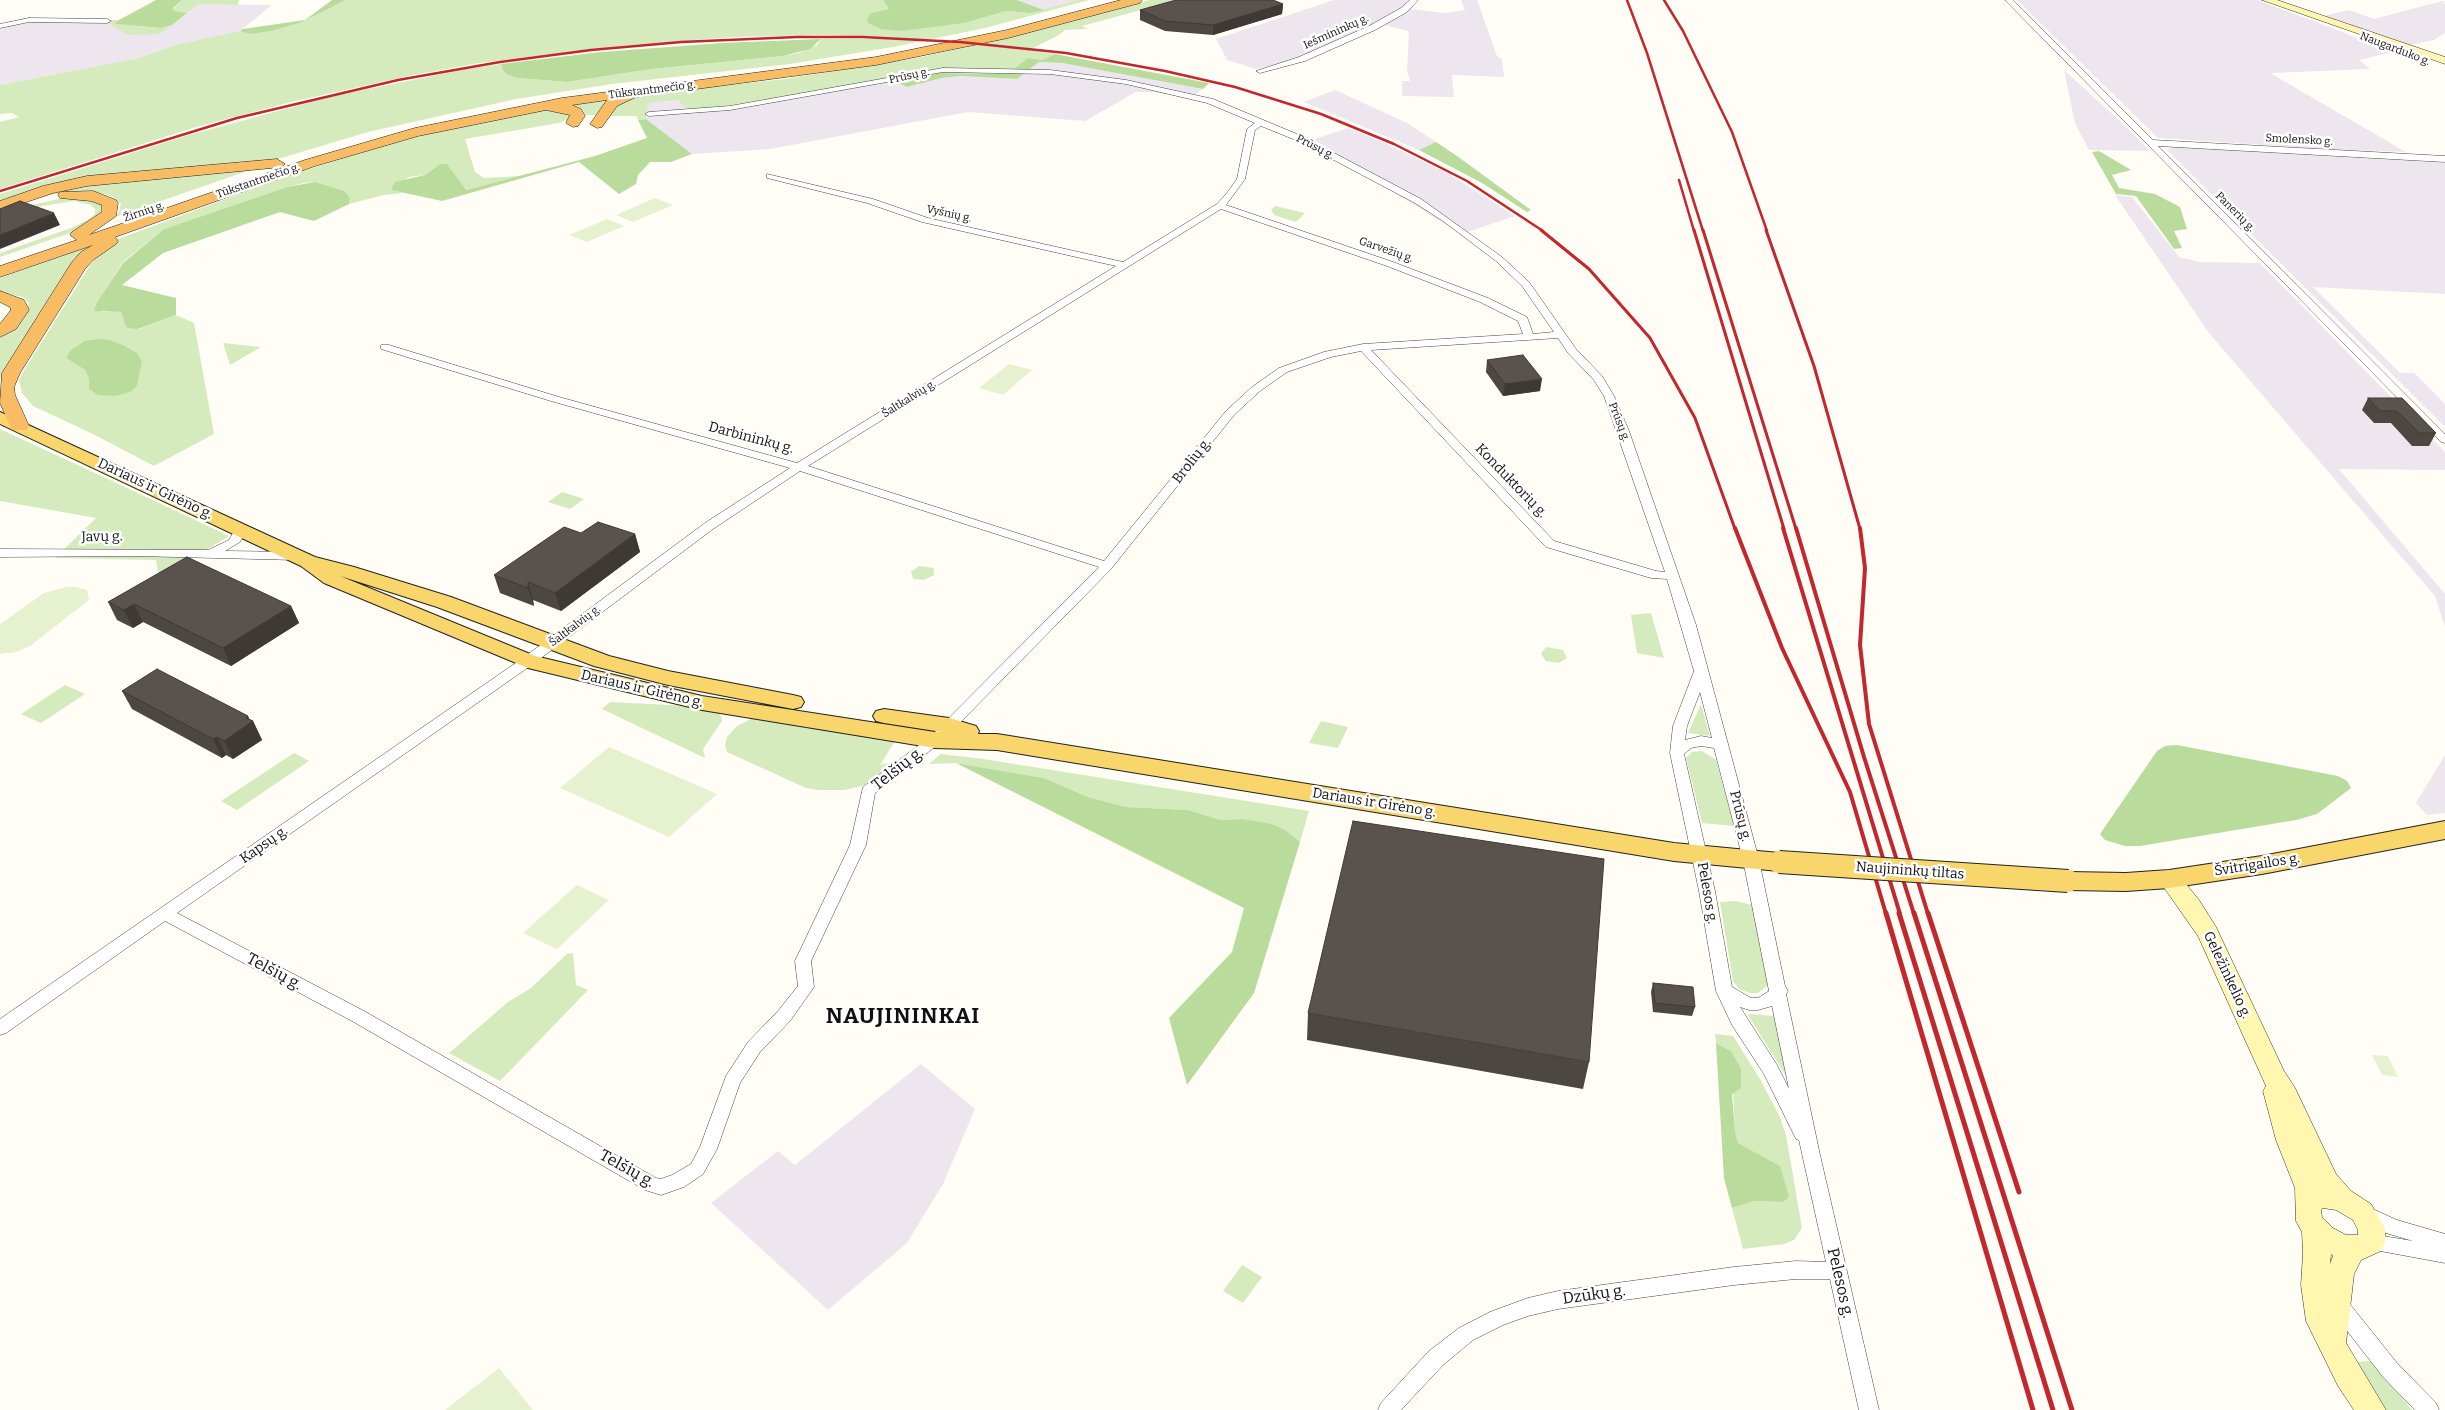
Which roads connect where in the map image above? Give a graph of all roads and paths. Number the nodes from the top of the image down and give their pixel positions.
1 (1106, 0) edge
2 (1136, 0) edge
3 (1414, 0) edge
4 (2009, 0) edge
5 (2267, 0) edge
6 (107, 21) dead end
7 (0, 26) edge
8 (2346, 29) junction
9 (2445, 62) edge
10 (2445, 68) edge
11 (1260, 71) dead end
12 (682, 86) junction
13 (649, 114) dead end
14 (480, 117) junction
15 (1261, 122) junction
16 (573, 123) dead end
17 (597, 124) dead end
18 (2152, 143) junction
19 (2445, 159) edge
20 (288, 162) junction
21 (770, 176) dead end
22 (0, 206) edge
23 (1220, 206) junction
24 (175, 210) junction
25 (0, 214) edge
26 (75, 237) junction
27 (0, 263) edge
28 (1125, 265) junction
29 (0, 272) edge
30 (0, 296) edge
31 (1548, 316) junction
32 (1523, 319) junction
33 (0, 332) edge
34 (1561, 335) junction
35 (1529, 337) junction
36 (385, 346) dead end
37 (1362, 347) junction
38 (0, 417) edge
39 (19, 426) junction
40 (2445, 440) edge
41 (799, 467) junction
42 (241, 529) junction
43 (0, 553) edge
44 (204, 553) junction
45 (303, 559) junction
46 (1107, 566) junction
47 (1673, 576) junction
48 (552, 644) junction
49 (528, 661) junction
50 (1701, 671) junction
51 (942, 733) junction
52 (1721, 744) junction
53 (1677, 753) junction
54 (2445, 830) edge
55 (1700, 855) junction
56 (1752, 860) junction
57 (2169, 879) junction
58 (2068, 881) joint
59 (166, 914) junction
60 (1724, 991) junction
61 (1780, 991) junction
62 (0, 1028) edge
63 (2274, 1077) junction
64 (1811, 1155) junction
65 (2310, 1201) junction
66 (2352, 1206) junction
67 (2315, 1229) junction
68 (2445, 1242) edge
69 (2362, 1245) junction
70 (2445, 1255) edge
71 (1837, 1271) junction
72 (2337, 1302) junction
73 (2332, 1342) junction
74 (1388, 1410) edge
75 (1869, 1410) edge
76 (2371, 1410) edge
77 (2428, 1410) edge

1 - 20 highway, Tūkstantmečio g.
2 - 12 highway, Tūkstantmečio g.
3 - 11 street, Iešmininkų g.
4 - 18 street, Panerių g.
5 - 8 main road, Naugarduko g.
6 - 7 street
8 - 9 main road, Naugarduko g.
8 - 10 main road, Naugarduko g.
12 - 14 highway, Tūkstantmečio g.
12 - 17 highway
13 - 15 street, Prūsų g.
14 - 16 highway
14 - 24 highway, Tūkstantmečio g.
15 - 23 street, Šaltkalvių g.
15 - 31 street, Prūsų g.
18 - 19 street, Smolensko g.
18 - 40 street, Panerių g.
20 - 22 highway
20 - 26 highway, Žirnių g.
21 - 28 street, Vyšnių g.
23 - 28 street, Šaltkalvių g.
23 - 32 street, Garvežių g.
24 - 29 highway, Žirnių g.
24 - 39 highway
25 - 26 highway
26 - 27 highway, Žirnių g.
28 - 41 street, Šaltkalvių g.
30 - 33 highway
31 - 32 street
31 - 34 street, Prūsų g.
32 - 35 street
34 - 35 street, Brolių g.
34 - 47 street, Prūsų g.
35 - 37 street, Brolių g.
36 - 41 street, Darbininkų g.
37 - 46 street, Brolių g.
37 - 47 street, Konduktorių g.
38 - 39 main road, Dariaus ir Girėno g.
39 - 42 main road, Dariaus ir Girėno g.
41 - 46 street, Darbininkų g.
41 - 48 street, Šaltkalvių g.
42 - 44 street, Javų g.
42 - 45 main road, Dariaus ir Girėno g.
43 - 44 street, Javų g.
44 - 45 street, Javų g.
45 - 48 main road, Dariaus ir Girėno g.
45 - 49 main road, Dariaus ir Girėno g.
46 - 51 street, Brolių g.
47 - 50 street, Prūsų g.
48 - 49 street, Šaltkalvių g.
48 - 51 main road, Dariaus ir Girėno g.
49 - 51 main road, Dariaus ir Girėno g.
49 - 59 street, Kapsų g.
50 - 52 street, Prūsų g.
50 - 53 street
51 - 55 main road, Dariaus ir Girėno g.
51 - 59 street, Telšių g.
52 - 53 street
52 - 56 street, Prūsų g.
53 - 55 street
54 - 57 main road, Švitrigailos g.
55 - 56 main road, Dariaus ir Girėno g.
55 - 60 street, Pelesos g.
56 - 58 main road, Naujininkų tiltas, bridge
56 - 61 street, Pelesos g.
57 - 58 main road, Švitrigailos g.
57 - 63 main road, Geležinkelio g.
59 - 62 street, Kapsų g.
60 - 61 street
60 - 64 street, Pelesos g.
61 - 64 street, Pelesos g.
63 - 65 main road, Geležinkelio g.
63 - 66 main road, Geležinkelio g.
64 - 71 street, Pelesos g.
65 - 66 main road
65 - 67 main road, Geležinkelio g.
66 - 68 street
66 - 69 main road, Geležinkelio g.
67 - 69 main road
67 - 73 main road
69 - 70 street
69 - 72 main road
71 - 74 street, Dzūkų g.
71 - 75 street, Pelesos g.
72 - 73 main road
72 - 77 street
73 - 76 main road

